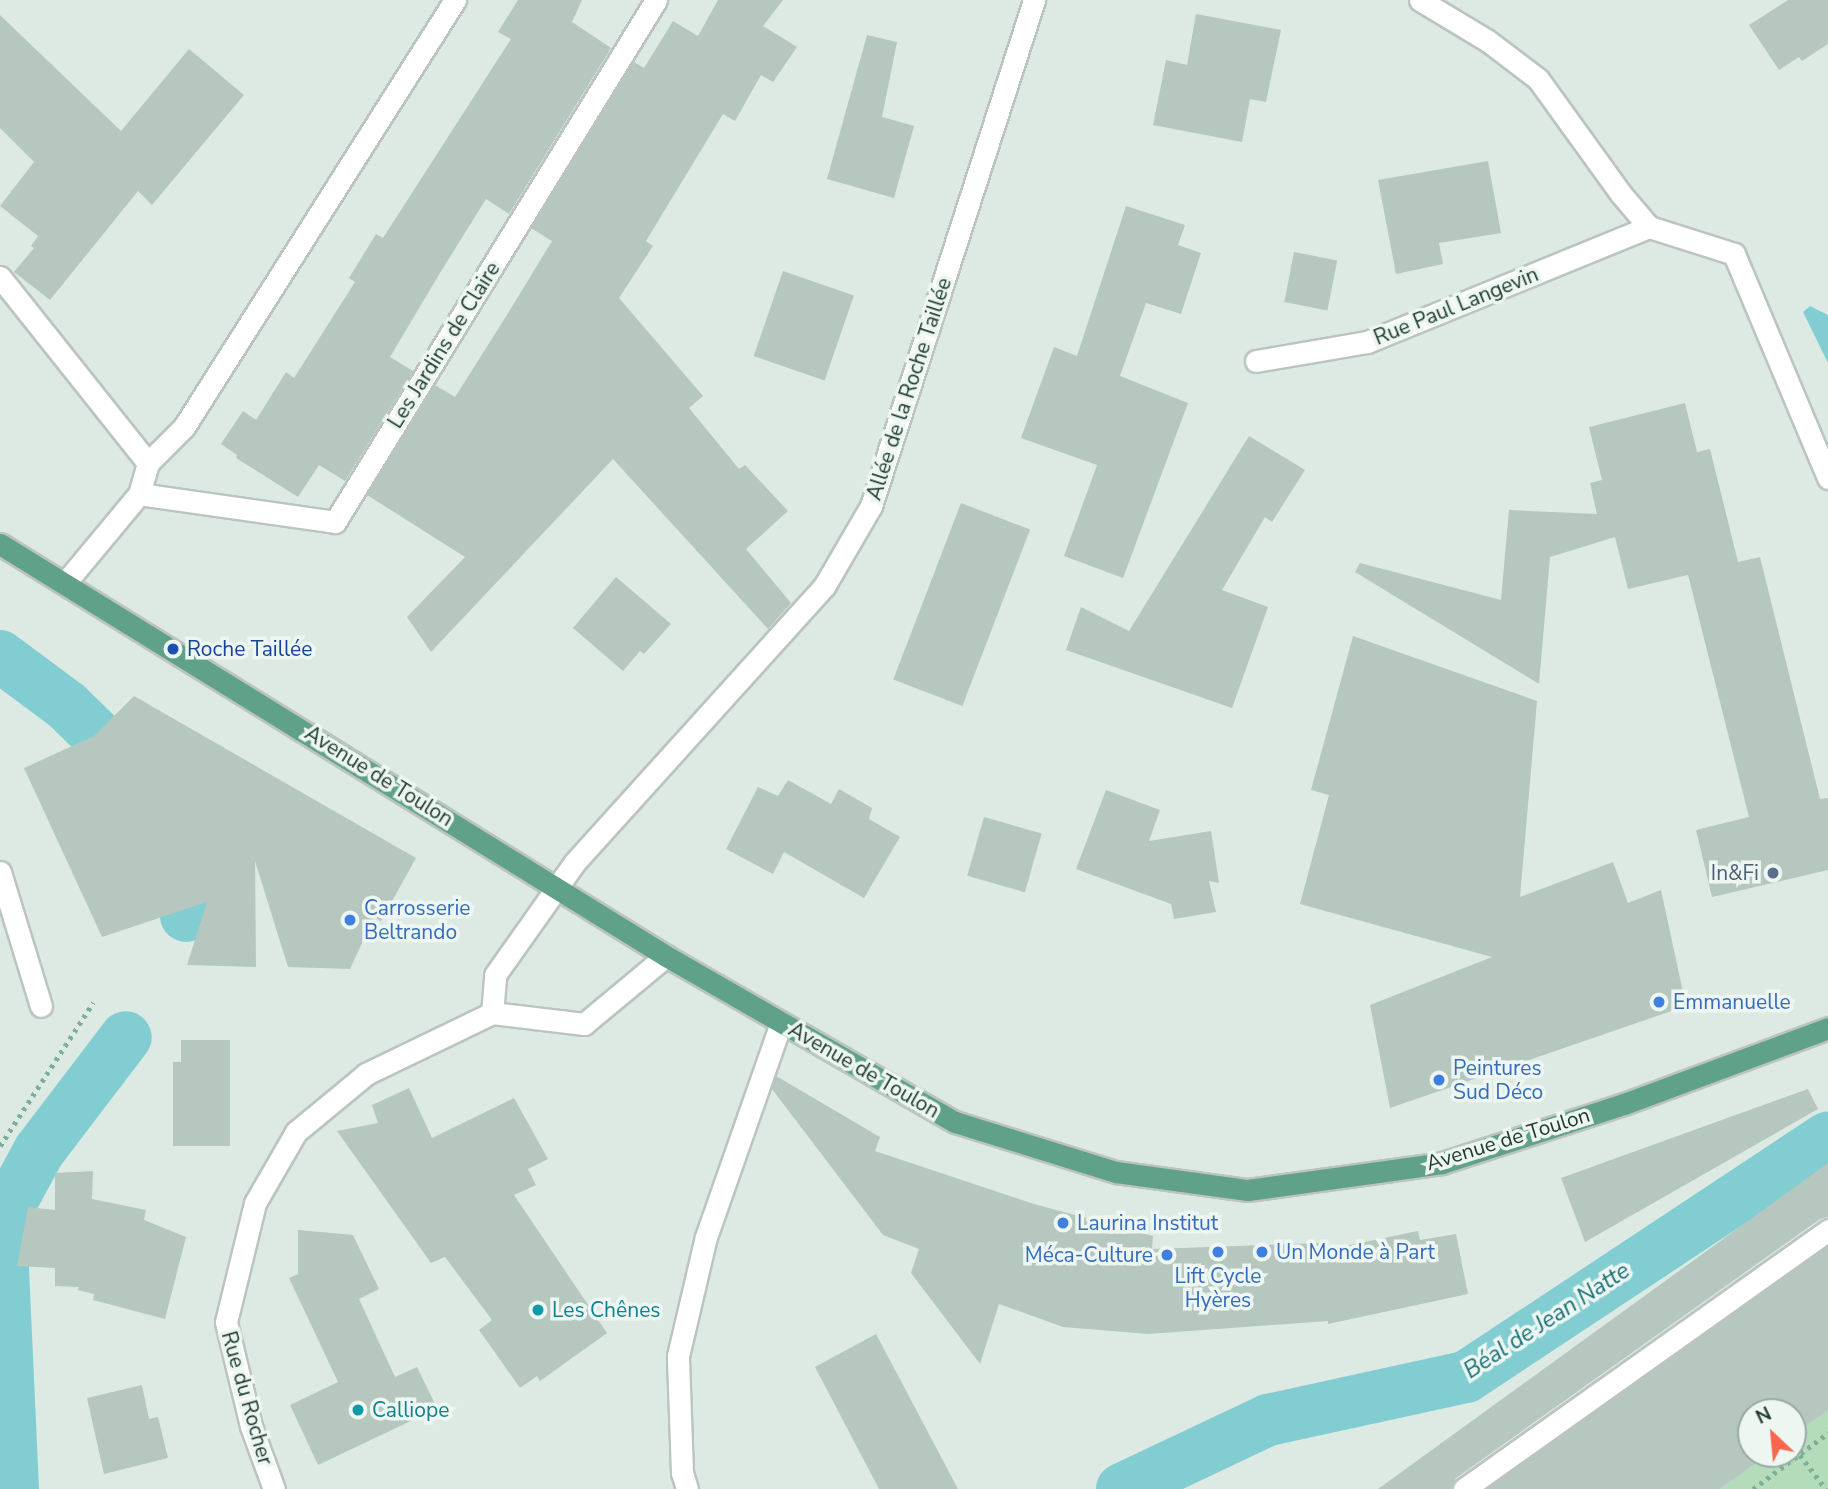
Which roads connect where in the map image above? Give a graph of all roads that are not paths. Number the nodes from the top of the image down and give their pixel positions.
1 (455, 0) edge
2 (656, 0) edge
3 (1034, 0) edge
4 (1420, 0) edge
5 (1649, 227) junction
6 (0, 277) edge
7 (1256, 361) dead end
8 (148, 463) junction
9 (1828, 478) edge
10 (139, 494) junction
11 (0, 544) edge
12 (65, 583) junction
13 (0, 872) edge
14 (558, 887) junction
15 (666, 956) junction
16 (41, 1006) dead end
17 (492, 1013) junction
18 (781, 1023) junction
19 (1828, 1028) edge
20 (1828, 1230) edge
21 (274, 1489) edge
22 (687, 1489) edge
23 (1464, 1489) edge

1 - 8 street
2 - 10 street, Les Jardins de Claire
3 - 14 street, Allée de la Roche Taillée
4 - 5 street
5 - 7 street, Rue Paul Langevin
5 - 9 street
6 - 8 street
8 - 10 street
10 - 12 street
11 - 12 main road, Avenue de Toulon
12 - 14 main road, Avenue de Toulon
13 - 16 street
14 - 15 main road, Avenue de Toulon
14 - 17 street, Allée de la Roche Taillée
15 - 17 street
15 - 18 main road, Avenue de Toulon
17 - 21 street, Rue du Rocher
18 - 19 main road, Avenue de Toulon
18 - 22 street
20 - 23 street

